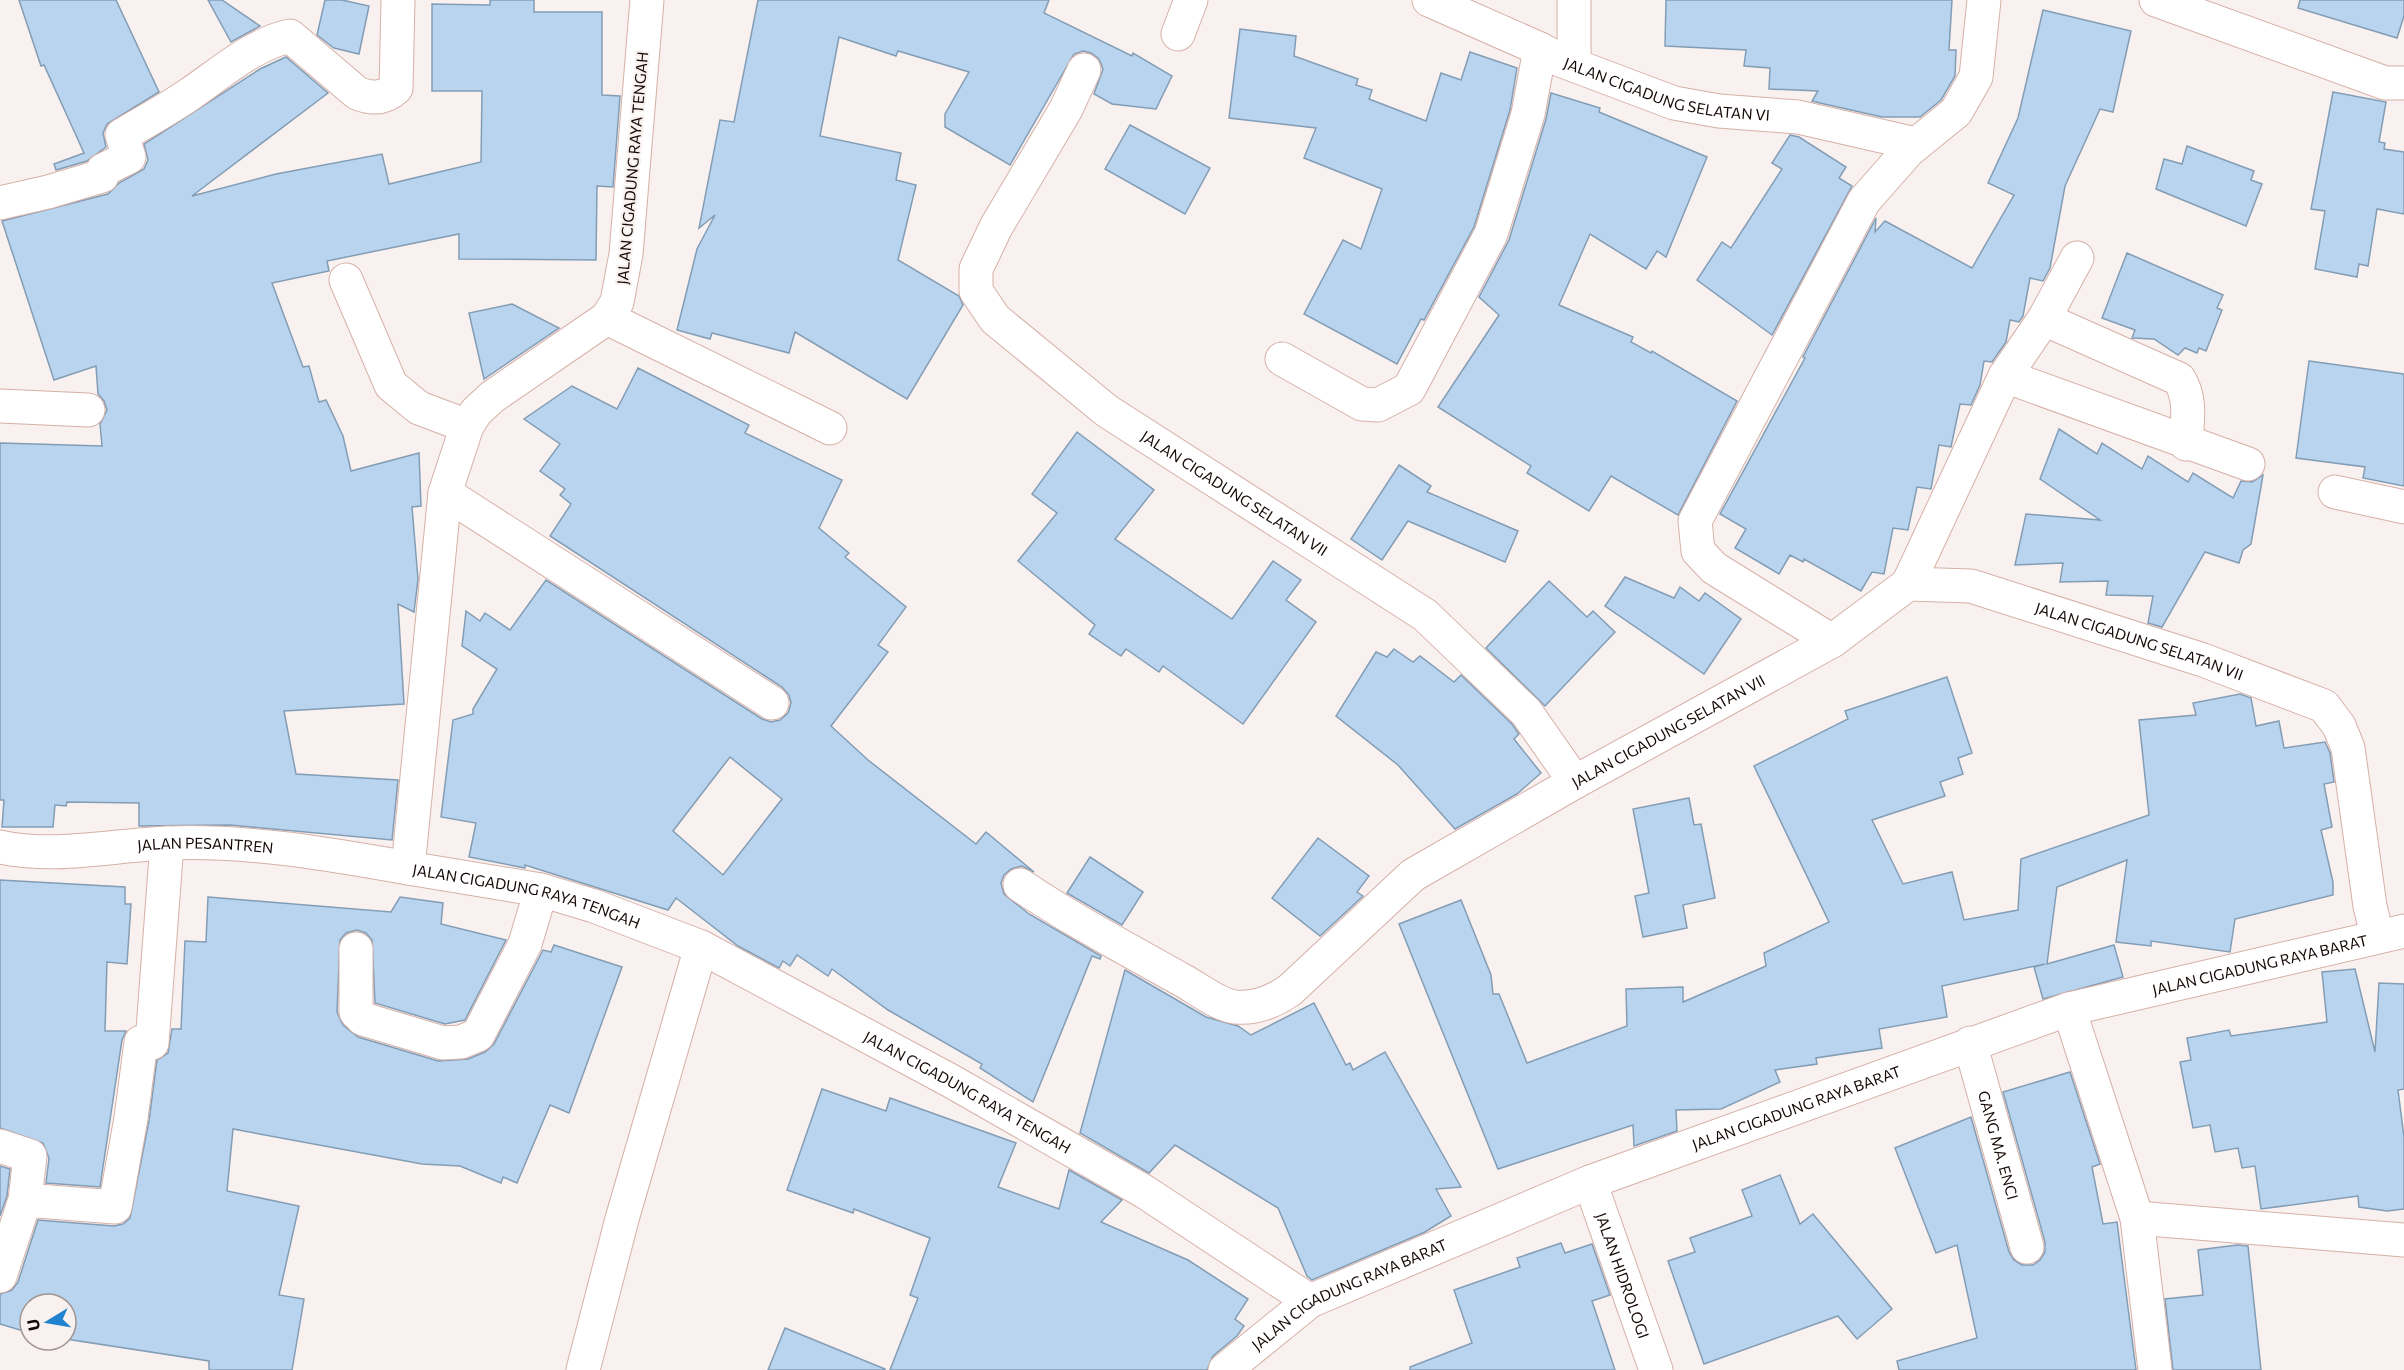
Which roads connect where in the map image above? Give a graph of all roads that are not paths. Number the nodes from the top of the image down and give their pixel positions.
1 (398, 0) edge
2 (647, 0) edge
3 (1191, 0) edge
4 (1430, 0) edge
5 (1574, 0) edge
6 (1984, 0) edge
7 (2156, 0) edge
8 (1178, 34) dead end
9 (1540, 49) junction
10 (1574, 64) junction
11 (1084, 70) dead end
12 (2403, 80) edge
13 (1916, 144) junction
14 (0, 203) edge
15 (2077, 258) dead end
16 (346, 280) dead end
17 (606, 318) junction
18 (2044, 319) junction
19 (1282, 359) dead end
20 (2005, 376) junction
21 (0, 406) edge
22 (88, 410) dead end
23 (467, 426) junction
24 (831, 428) dead end
25 (2186, 444) junction
26 (2248, 464) dead end
27 (2335, 492) dead end
28 (445, 493) junction
29 (2404, 507) edge
30 (1908, 584) junction
31 (1832, 641) junction
32 (772, 703) dead end
33 (1575, 782) junction
34 (167, 843) junction
35 (0, 848) edge
36 (408, 868) junction
37 (1020, 885) dead end
38 (541, 890) junction
39 (2391, 933) edge
40 (701, 947) junction
41 (356, 949) dead end
42 (2069, 1009) junction
43 (1970, 1043) junction
44 (0, 1146) edge
45 (1590, 1182) junction
46 (25, 1200) junction
47 (2137, 1218) junction
48 (2404, 1240) edge
49 (2027, 1247) dead end
50 (0, 1276) edge
51 (1311, 1301) junction
52 (583, 1370) edge
53 (1225, 1370) edge
54 (1656, 1370) edge
55 (2155, 1370) edge

1 - 14 street
2 - 17 street, JALAN CIGADUNG RAYA TENGAH
3 - 8 street
4 - 9 street, JALAN CIGADUNG SELATAN VI
5 - 10 street
6 - 13 street
7 - 12 street
9 - 10 street, JALAN CIGADUNG SELATAN VI
9 - 19 street
10 - 13 street, JALAN CIGADUNG SELATAN VI
11 - 33 street, JALAN CIGADUNG SELATAN VII
13 - 31 street
15 - 18 street
16 - 23 street
17 - 23 street, JALAN CIGADUNG RAYA TENGAH
17 - 24 street
18 - 20 street
18 - 25 street
20 - 25 street
20 - 30 street
21 - 22 street
23 - 28 street, JALAN CIGADUNG RAYA TENGAH
25 - 26 street
27 - 29 street
28 - 32 street
28 - 36 street, JALAN CIGADUNG RAYA TENGAH
30 - 31 street, JALAN CIGADUNG SELATAN VII
30 - 39 street, JALAN CIGADUNG SELATAN VII
31 - 33 street, JALAN CIGADUNG SELATAN VII
33 - 37 street
34 - 35 street, JALAN PESANTREN
34 - 36 street, JALAN PESANTREN
34 - 46 street
36 - 38 street, JALAN CIGADUNG RAYA TENGAH
38 - 40 street, JALAN CIGADUNG RAYA TENGAH
38 - 41 street
39 - 42 street, JALAN CIGADUNG RAYA BARAT
40 - 51 street, JALAN CIGADUNG RAYA TENGAH
40 - 52 street
42 - 43 street, JALAN CIGADUNG RAYA BARAT
42 - 47 street
43 - 45 street, JALAN CIGADUNG RAYA BARAT
43 - 49 street, GANG MA. ENCI
44 - 46 street
45 - 51 street, JALAN CIGADUNG RAYA BARAT
45 - 54 street, JALAN HIDROLOGI
46 - 50 street
47 - 48 street
47 - 55 street
51 - 53 street, JALAN CIGADUNG RAYA BARAT

